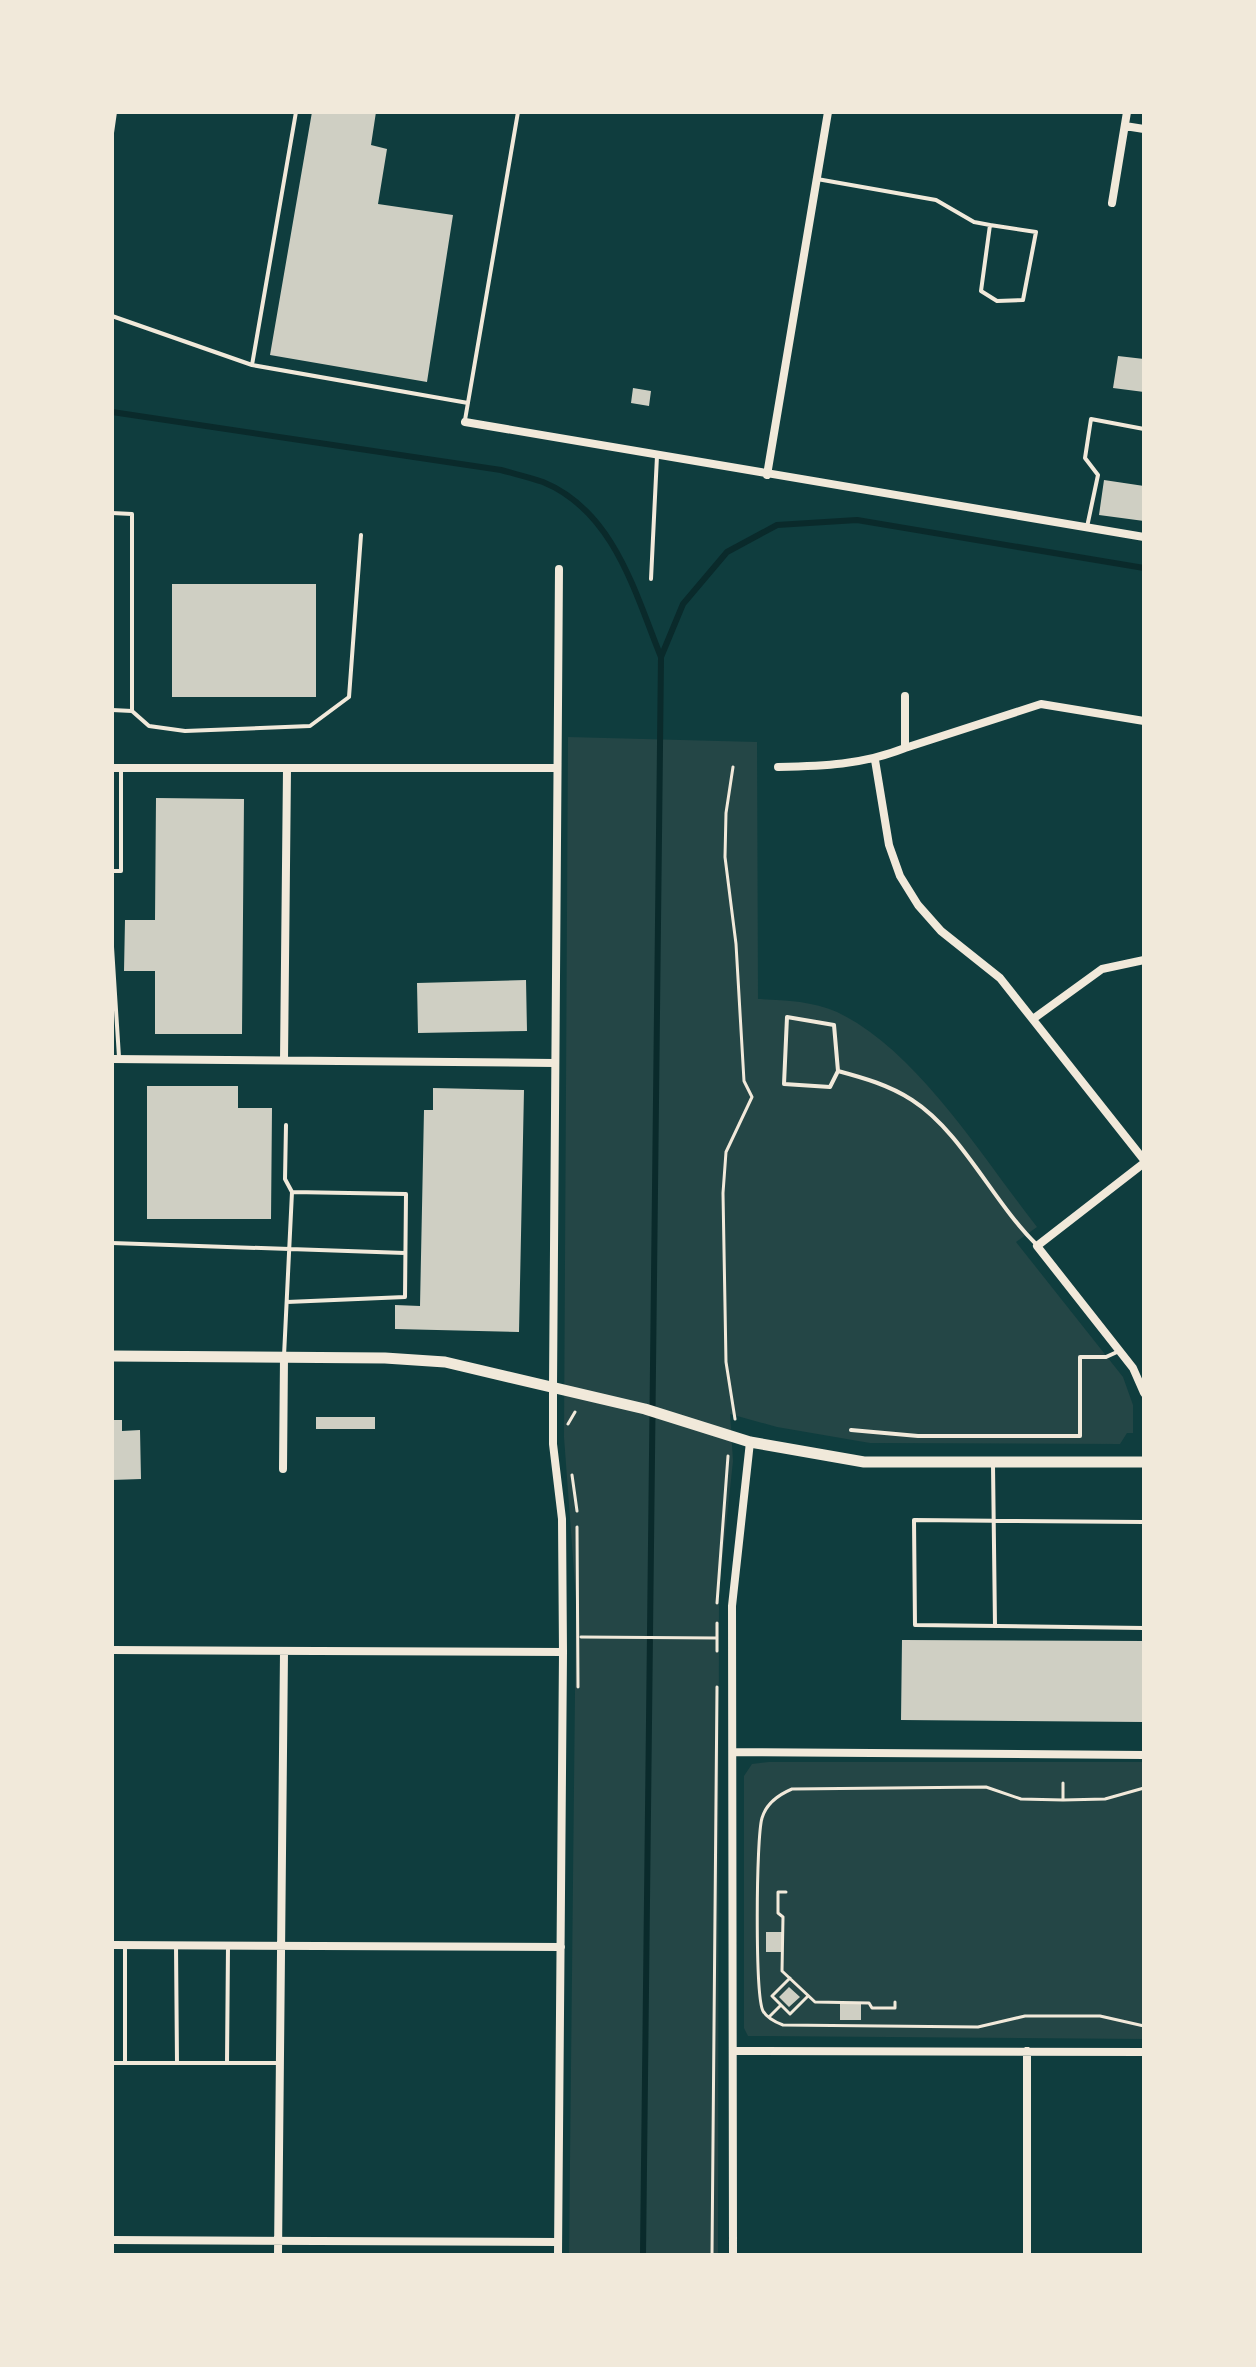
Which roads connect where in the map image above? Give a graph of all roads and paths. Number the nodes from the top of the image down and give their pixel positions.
1 (115, 112) edge
2 (296, 112) edge
3 (518, 112) edge
4 (828, 112) edge
5 (1127, 112) edge
6 (113, 124) edge
7 (1125, 126) junction
8 (1144, 129) edge
9 (112, 133) edge
10 (817, 179) junction
11 (1112, 203) dead end
12 (990, 225) junction
13 (112, 316) edge
14 (252, 365) junction
15 (468, 403) junction
16 (465, 422) joint
17 (1144, 429) edge
18 (657, 456) junction
19 (767, 475) junction
20 (112, 513) edge
21 (1087, 527) junction
22 (361, 535) dead end
23 (1144, 537) edge
24 (559, 569) dead end
25 (651, 579) dead end
26 (905, 696) dead end
27 (112, 710) edge
28 (132, 711) junction
29 (1144, 721) edge
30 (905, 748) junction
31 (875, 760) junction
32 (733, 767) dead end
33 (778, 767) dead end
34 (117, 768) edge
35 (557, 768) junction
36 (287, 769) junction
37 (112, 871) edge
38 (112, 947) edge
39 (1144, 960) edge
40 (114, 990) edge
41 (1033, 1019) junction
42 (115, 1059) edge
43 (284, 1060) junction
44 (554, 1063) junction
45 (838, 1071) junction
46 (286, 1125) dead end
47 (1144, 1161) edge
48 (292, 1192) junction
49 (112, 1243) edge
50 (1037, 1246) junction
51 (289, 1251) junction
52 (405, 1253) junction
53 (287, 1302) junction
54 (1119, 1351) junction
55 (112, 1356) edge
56 (284, 1357) junction
57 (553, 1386) junction
58 (1144, 1393) edge
59 (735, 1419) dead end
60 (851, 1430) dead end
61 (750, 1442) junction
62 (728, 1456) dead end
63 (993, 1462) junction
64 (1144, 1462) edge
65 (283, 1469) dead end
66 (994, 1522) junction
67 (1144, 1522) edge
68 (717, 1606) dead end
69 (717, 1616) dead end
70 (995, 1626) junction
71 (1144, 1628) edge
72 (581, 1637) dead end
73 (716, 1638) junction
74 (112, 1650) edge
75 (284, 1652) junction
76 (563, 1652) junction
77 (717, 1655) dead end
78 (717, 1686) dead end
79 (734, 1752) junction
80 (1144, 1755) edge
81 (1063, 1783) dead end
82 (1144, 1788) edge
83 (1063, 1800) junction
84 (786, 1892) dead end
85 (112, 1945) edge
86 (125, 1945) junction
87 (176, 1945) junction
88 (228, 1946) junction
89 (281, 1947) junction
90 (561, 1947) junction
91 (790, 1978) junction
92 (808, 1996) junction
93 (895, 2002) dead end
94 (781, 2005) junction
95 (768, 2018) junction
96 (1144, 2026) edge
97 (733, 2051) junction
98 (1027, 2051) junction
99 (1144, 2052) edge
100 (112, 2063) edge
101 (125, 2063) junction
102 (177, 2063) junction
103 (227, 2063) junction
104 (280, 2063) junction
105 (112, 2240) edge
106 (278, 2241) junction
107 (558, 2242) junction
108 (278, 2255) edge
109 (558, 2255) edge
110 (712, 2255) edge
111 (733, 2255) edge
112 (1027, 2255) edge

1 - 6 lane
2 - 14 lane
3 - 15 lane
4 - 10 street
5 - 7 street
6 - 9 lane
7 - 8 street
7 - 11 street
10 - 12 lane
10 - 19 street
12 - 12 lane
13 - 14 lane
14 - 15 lane
15 - 16 lane
16 - 18 street
17 - 21 lane
18 - 19 street
18 - 25 lane
19 - 21 street
20 - 28 lane
21 - 23 street
22 - 28 lane
24 - 35 street
26 - 30 street
27 - 28 lane
29 - 30 street
30 - 31 street
31 - 33 street
31 - 41 street
32 - 59 path
34 - 36 street
34 - 37 lane
35 - 36 street
35 - 44 street
36 - 43 street
38 - 40 lane
39 - 41 street
40 - 42 lane
41 - 47 street
42 - 43 street
43 - 44 street
44 - 57 street
45 - 45 lane
45 - 50 lane
46 - 48 lane
47 - 50 street
48 - 51 lane
48 - 52 lane
49 - 51 lane
50 - 54 street
51 - 52 lane
51 - 53 lane
52 - 53 lane
53 - 56 lane
54 - 58 street
54 - 60 lane
55 - 56 street
56 - 57 street
56 - 65 street
57 - 61 street
57 - 76 street
61 - 63 street
61 - 79 street
62 - 68 path
63 - 64 street
63 - 66 lane
66 - 67 lane
66 - 70 lane
66 - 70 lane
69 - 73 path
70 - 71 lane
72 - 73 path
73 - 77 path
74 - 75 street
75 - 76 street
75 - 89 street
76 - 90 street
78 - 110 path
79 - 80 street
79 - 97 street
81 - 83 path
82 - 83 path
83 - 95 path
84 - 91 path
85 - 86 street
86 - 87 street
86 - 101 lane
87 - 88 street
87 - 102 lane
88 - 89 street
88 - 103 lane
89 - 90 street
89 - 104 street
90 - 107 street
91 - 92 path
91 - 94 path
92 - 93 path
92 - 94 path
94 - 95 path
95 - 96 path
97 - 98 street
97 - 111 street
98 - 99 street
98 - 112 street
100 - 101 lane
101 - 102 lane
102 - 103 lane
103 - 104 lane
104 - 106 street
105 - 106 street
106 - 107 street
106 - 108 street
107 - 109 street

